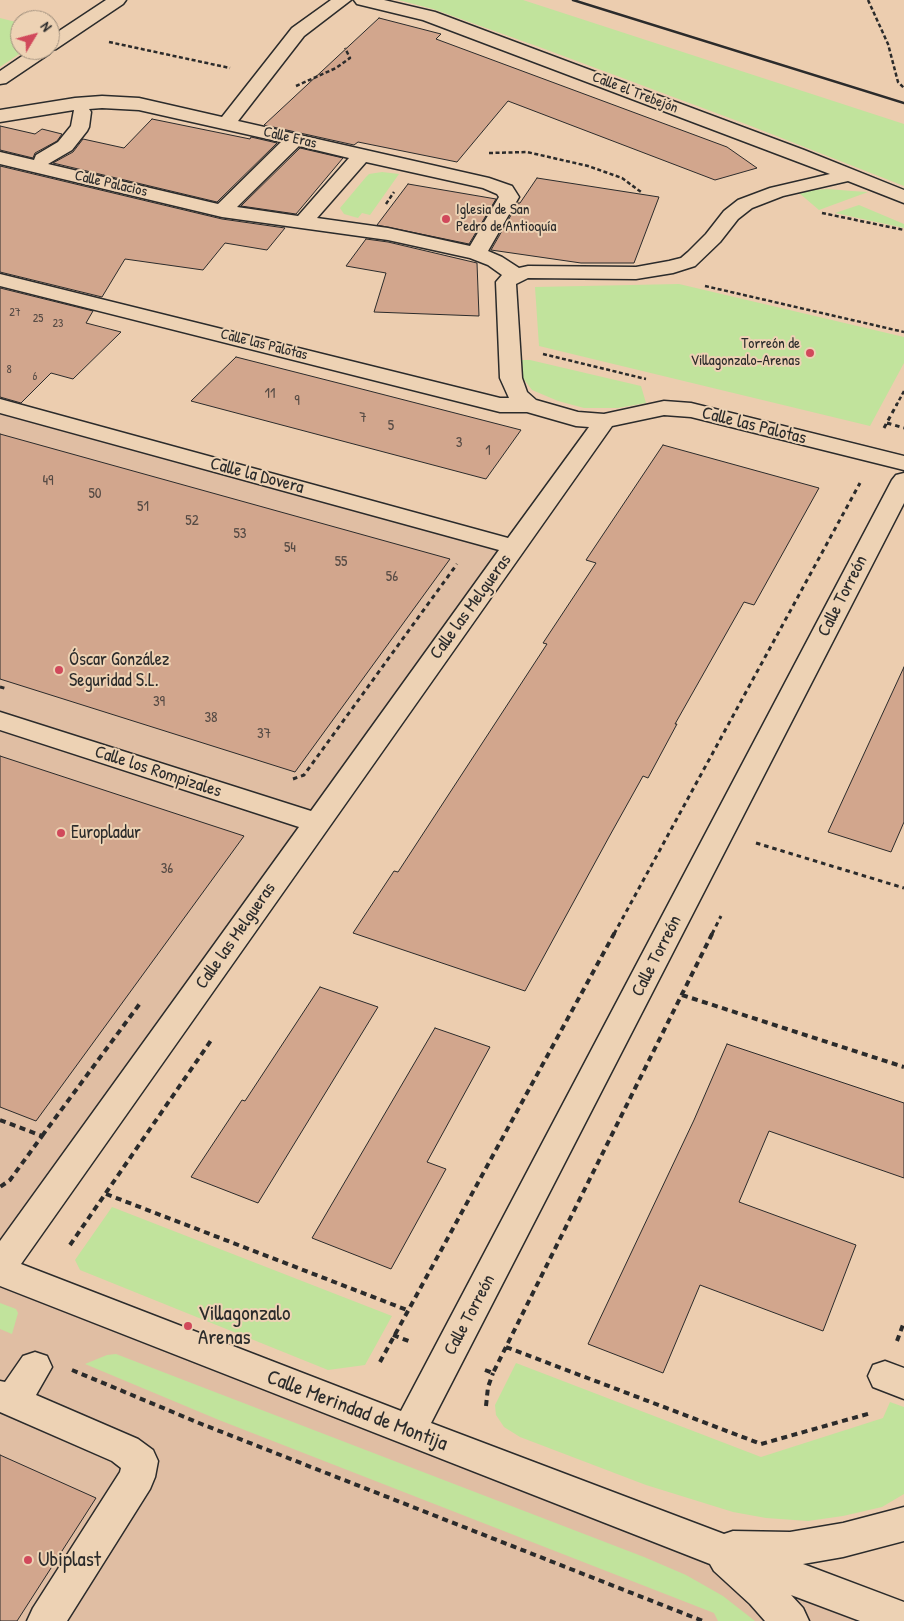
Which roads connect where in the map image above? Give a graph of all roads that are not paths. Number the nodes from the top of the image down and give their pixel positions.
1 (117, 0) edge
2 (342, 0) edge
3 (363, 0) edge
4 (60, 38) edge
5 (28, 60) edge
6 (0, 79) edge
7 (82, 112) dead end
8 (0, 116) edge
9 (226, 124) junction
10 (294, 140) junction
11 (362, 155) junction
12 (0, 158) edge
13 (43, 159) dead end
14 (850, 175) junction
15 (904, 198) edge
16 (222, 210) junction
17 (303, 222) junction
18 (476, 253) junction
19 (515, 275) junction
20 (0, 280) edge
21 (528, 404) junction
22 (0, 406) edge
23 (604, 421) junction
24 (904, 463) edge
25 (904, 480) edge
26 (514, 547) junction
27 (0, 721) edge
28 (317, 823) junction
29 (0, 1267) edge
30 (0, 1271) edge
31 (34, 1367) dead end
32 (6, 1398) edge
33 (409, 1431) junction
34 (904, 1524) edge
35 (715, 1548) junction
36 (904, 1620) edge
37 (46, 1621) edge
38 (790, 1621) edge

1 - 4 street
2 - 9 street
3 - 14 street, Calle el Trebejón
5 - 6 street
7 - 13 street
8 - 9 street, Calle Eras
9 - 10 street, Calle Eras
10 - 11 street, Calle Eras
10 - 16 street
11 - 17 street
11 - 18 street, Calle Eras
12 - 16 street, Calle Palacios
14 - 15 street, Calle el Trebejón
14 - 19 street
16 - 17 street, Calle Palacios
17 - 18 street, Calle Palacios
18 - 19 street, Calle Palacios
19 - 21 street
20 - 21 street, Calle las Palotas
21 - 23 street
22 - 26 street, Calle la Dovera
23 - 24 street, Calle las Palotas
23 - 26 street, Calle las Melgueras
25 - 33 street, Calle Torreón
26 - 28 street, Calle las Melgueras
27 - 28 street, Calle los Rompizales
28 - 29 street, Calle las Melgueras
30 - 33 street, Calle Merindad de Montija
31 - 32 street
32 - 37 street
33 - 35 street, Calle Merindad de Montija
34 - 35 street, Calle Merindad de Montija
35 - 36 street, Calle Merindad de Montija
35 - 38 street

